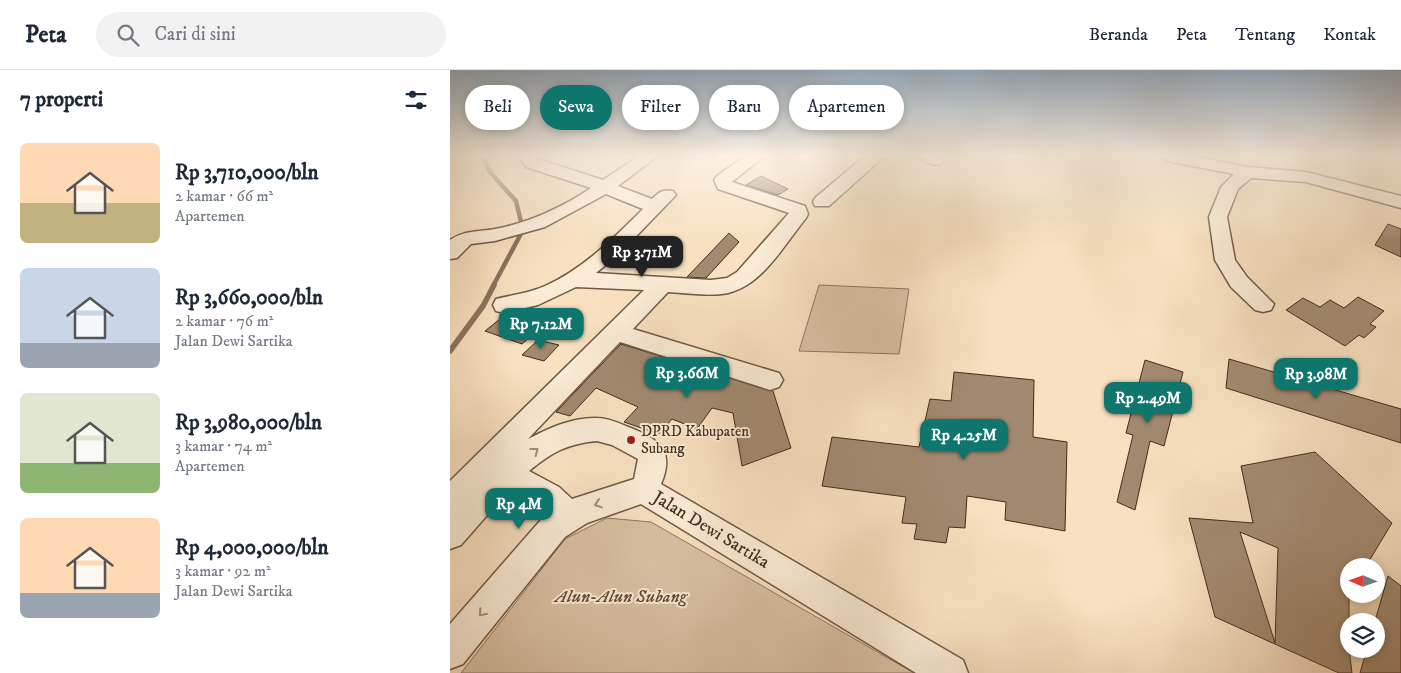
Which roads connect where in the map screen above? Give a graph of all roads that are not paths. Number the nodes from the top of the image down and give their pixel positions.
1 (595, 184) edge
2 (610, 184) edge
3 (724, 184) edge
4 (842, 184) edge
5 (1233, 184) edge
6 (1338, 184) edge
7 (604, 188) junction
8 (822, 202) dead end
9 (1401, 202) edge
10 (450, 253) edge
11 (575, 280) junction
12 (662, 285) junction
13 (1263, 304) dead end
14 (504, 305) dead end
15 (616, 332) junction
16 (770, 380) dead end
17 (506, 475) junction
18 (644, 490) junction
19 (450, 501) edge
20 (568, 517) junction
21 (450, 534) edge
22 (450, 651) edge
23 (950, 673) edge

1 - 7 street
2 - 7 street
3 - 12 street
4 - 8 street
5 - 13 street
6 - 9 street
7 - 10 street
7 - 11 street
11 - 12 street
11 - 14 street
12 - 15 street
15 - 16 street
15 - 19 street
17 -> 18 street
17 - 20 street
17 - 21 street
18 -> 20 street, Jalan Dewi Sartika
18 - 23 street, Jalan Dewi Sartika
20 -> 22 street, Jalan Dewi Sartika

